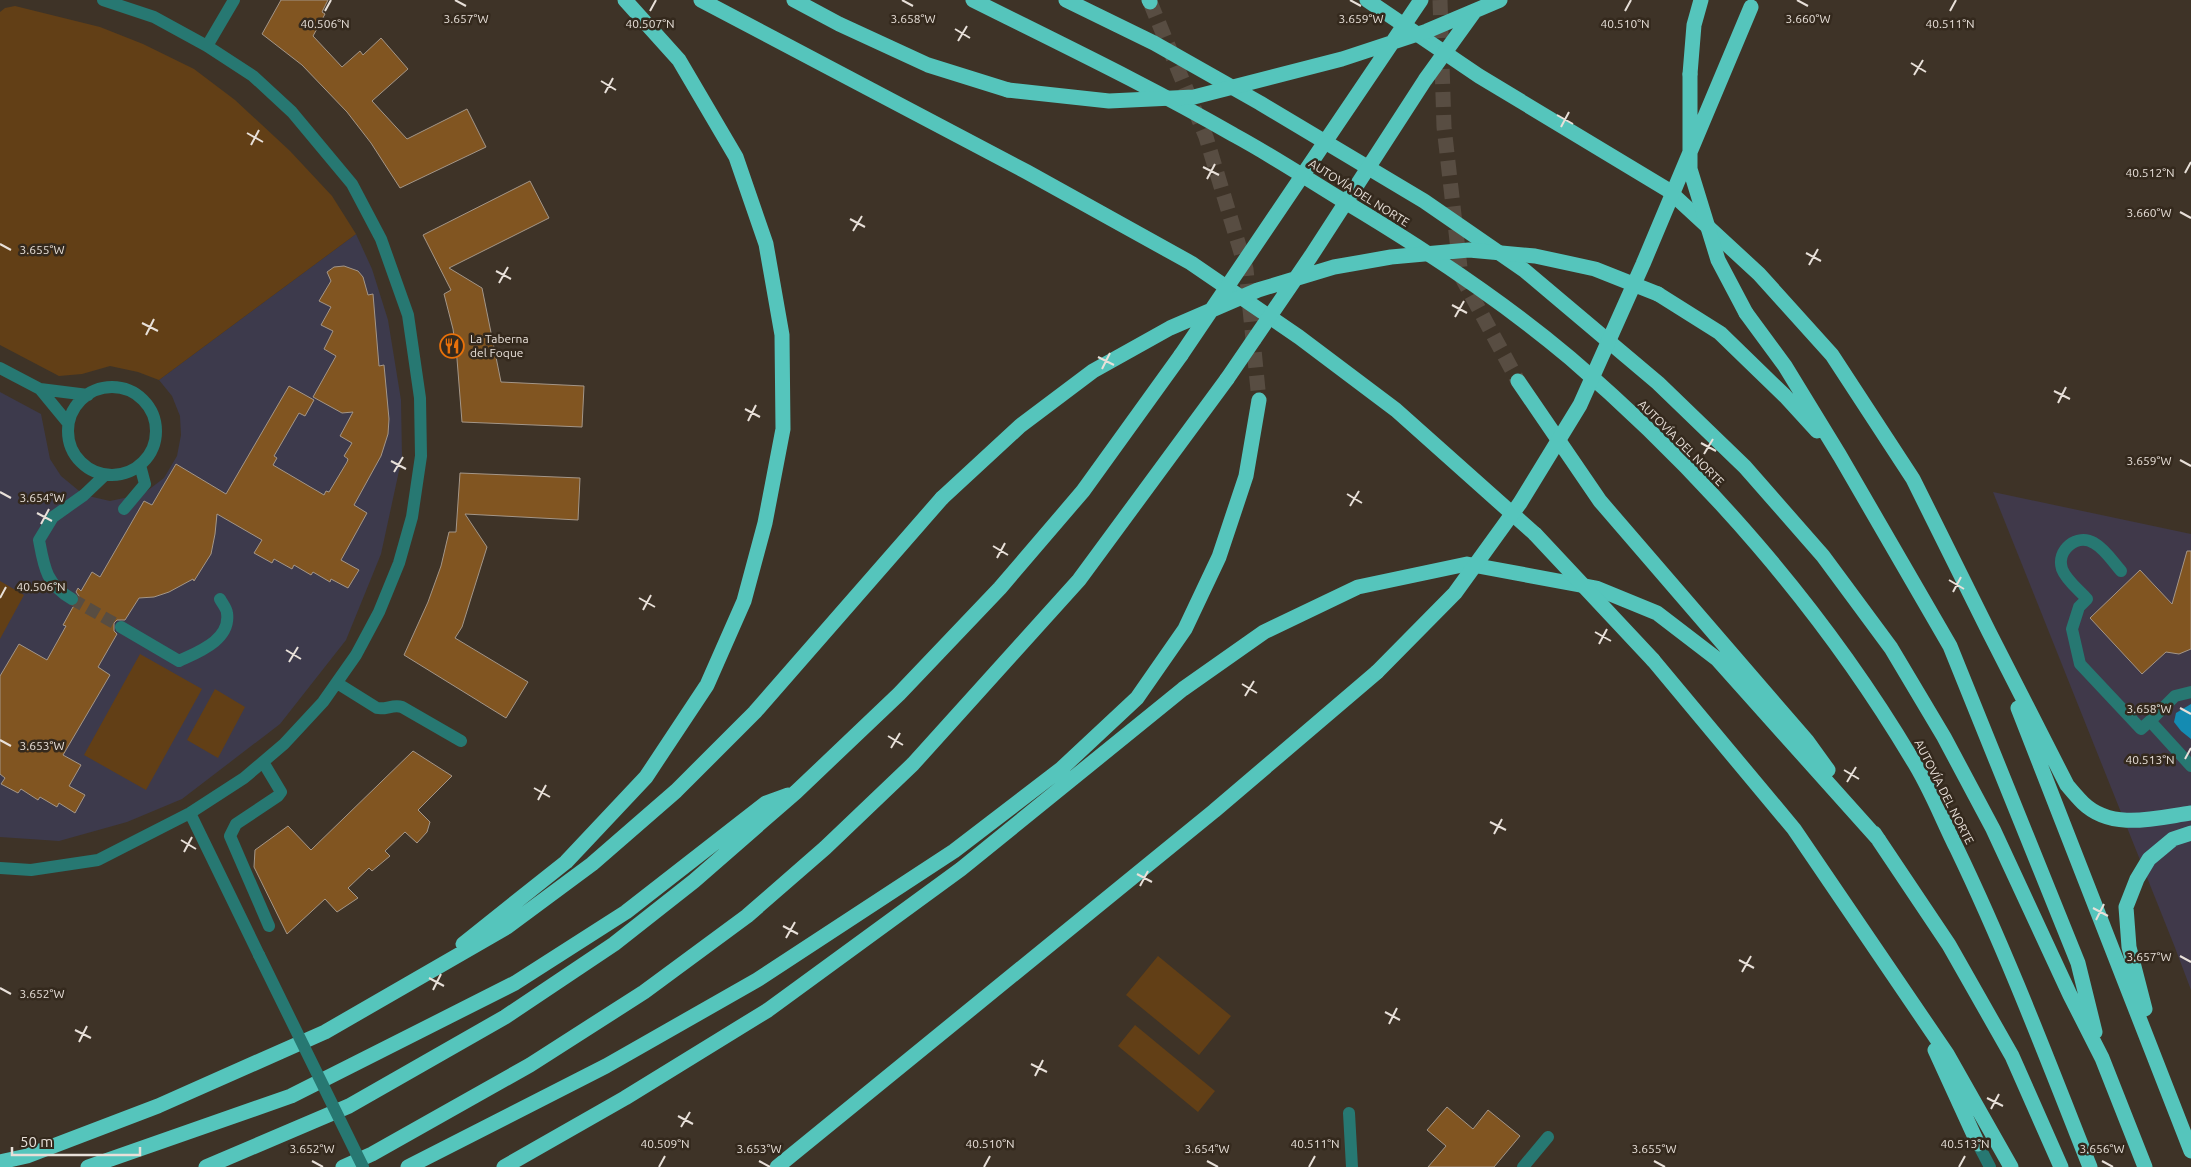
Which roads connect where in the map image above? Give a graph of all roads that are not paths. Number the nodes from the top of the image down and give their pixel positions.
1 (103, 0) edge
2 (234, 0) edge
3 (625, 0) edge
4 (701, 0) edge
5 (794, 0) edge
6 (973, 0) edge
7 (1066, 0) edge
8 (1366, 0) edge
9 (1421, 0) edge
10 (1483, 0) edge
11 (1500, 0) edge
12 (1701, 0) edge
13 (1753, 3) edge
14 (207, 46) junction
15 (0, 368) edge
16 (1518, 381) tunnel mouth
17 (40, 389) junction
18 (88, 395) junction
19 (1259, 400) tunnel mouth
20 (68, 423) junction
21 (1840, 456) junction
22 (140, 465) junction
23 (105, 475) junction
24 (124, 509) dead end
25 (2121, 571) dead end
26 (72, 599) tunnel mouth
27 (220, 599) dead end
28 (121, 627) tunnel mouth
29 (1989, 632) junction
30 (336, 683) junction
31 (2191, 692) edge
32 (2150, 721) junction
33 (461, 741) dead end
34 (263, 762) junction
35 (2191, 766) edge
36 (796, 792) junction
37 (190, 813) junction
38 (2191, 813) edge
39 (2191, 833) edge
40 (1879, 840) junction
41 (0, 868) edge
42 (269, 926) dead end
43 (416, 981) junction
44 (1914, 1006) junction
45 (2102, 1058) junction
46 (2162, 1073) junction
47 (1349, 1113) dead end
48 (1548, 1137) dead end
49 (1978, 1144) junction
50 (2191, 1152) edge
51 (0, 1162) edge
52 (88, 1167) edge
53 (206, 1167) edge
54 (344, 1167) edge
55 (363, 1167) edge
56 (408, 1167) edge
57 (504, 1167) edge
58 (777, 1167) edge
59 (1352, 1167) edge
60 (1523, 1167) edge
61 (1979, 1167) edge
62 (1990, 1167) edge
63 (2011, 1167) edge
64 (2061, 1167) edge
65 (2090, 1167) edge
66 (2145, 1167) edge

1 - 14 street
2 - 14 street
3 - 43 highway
4 - 44 highway, bridge
5 - 11 highway, bridge
6 - 65 highway, AUTOVÍA DEL NORTE
7 - 45 highway, AUTOVÍA DEL NORTE
8 - 29 highway
9 - 36 highway, bridge
10 - 54 highway, bridge
12 - 21 highway, bridge
13 - 58 highway, bridge
14 - 30 street
15 - 17 street
16 - 40 highway
17 - 18 street
17 - 20 street
18 - 20 street
18 - 22 street
19 - 56 highway
20 - 23 street
21 - 43 highway, bridge
21 - 45 highway
22 - 23 street
22 - 24 street
23 - 26 street
25 - 32 street
27 - 28 street
29 - 38 highway
29 - 46 highway
30 - 33 street
30 - 34 street
31 - 32 street
32 - 35 street
34 - 37 street
34 - 42 street
36 - 52 highway
36 - 53 highway
37 - 41 street
37 - 55 street, bridge
39 - 46 highway
40 - 57 highway
40 - 64 highway
43 - 51 highway
44 - 49 highway
44 - 63 highway
45 - 66 highway, AUTOVÍA DEL NORTE
46 - 50 highway
47 - 59 street
48 - 60 street
49 - 61 street
49 - 62 street

